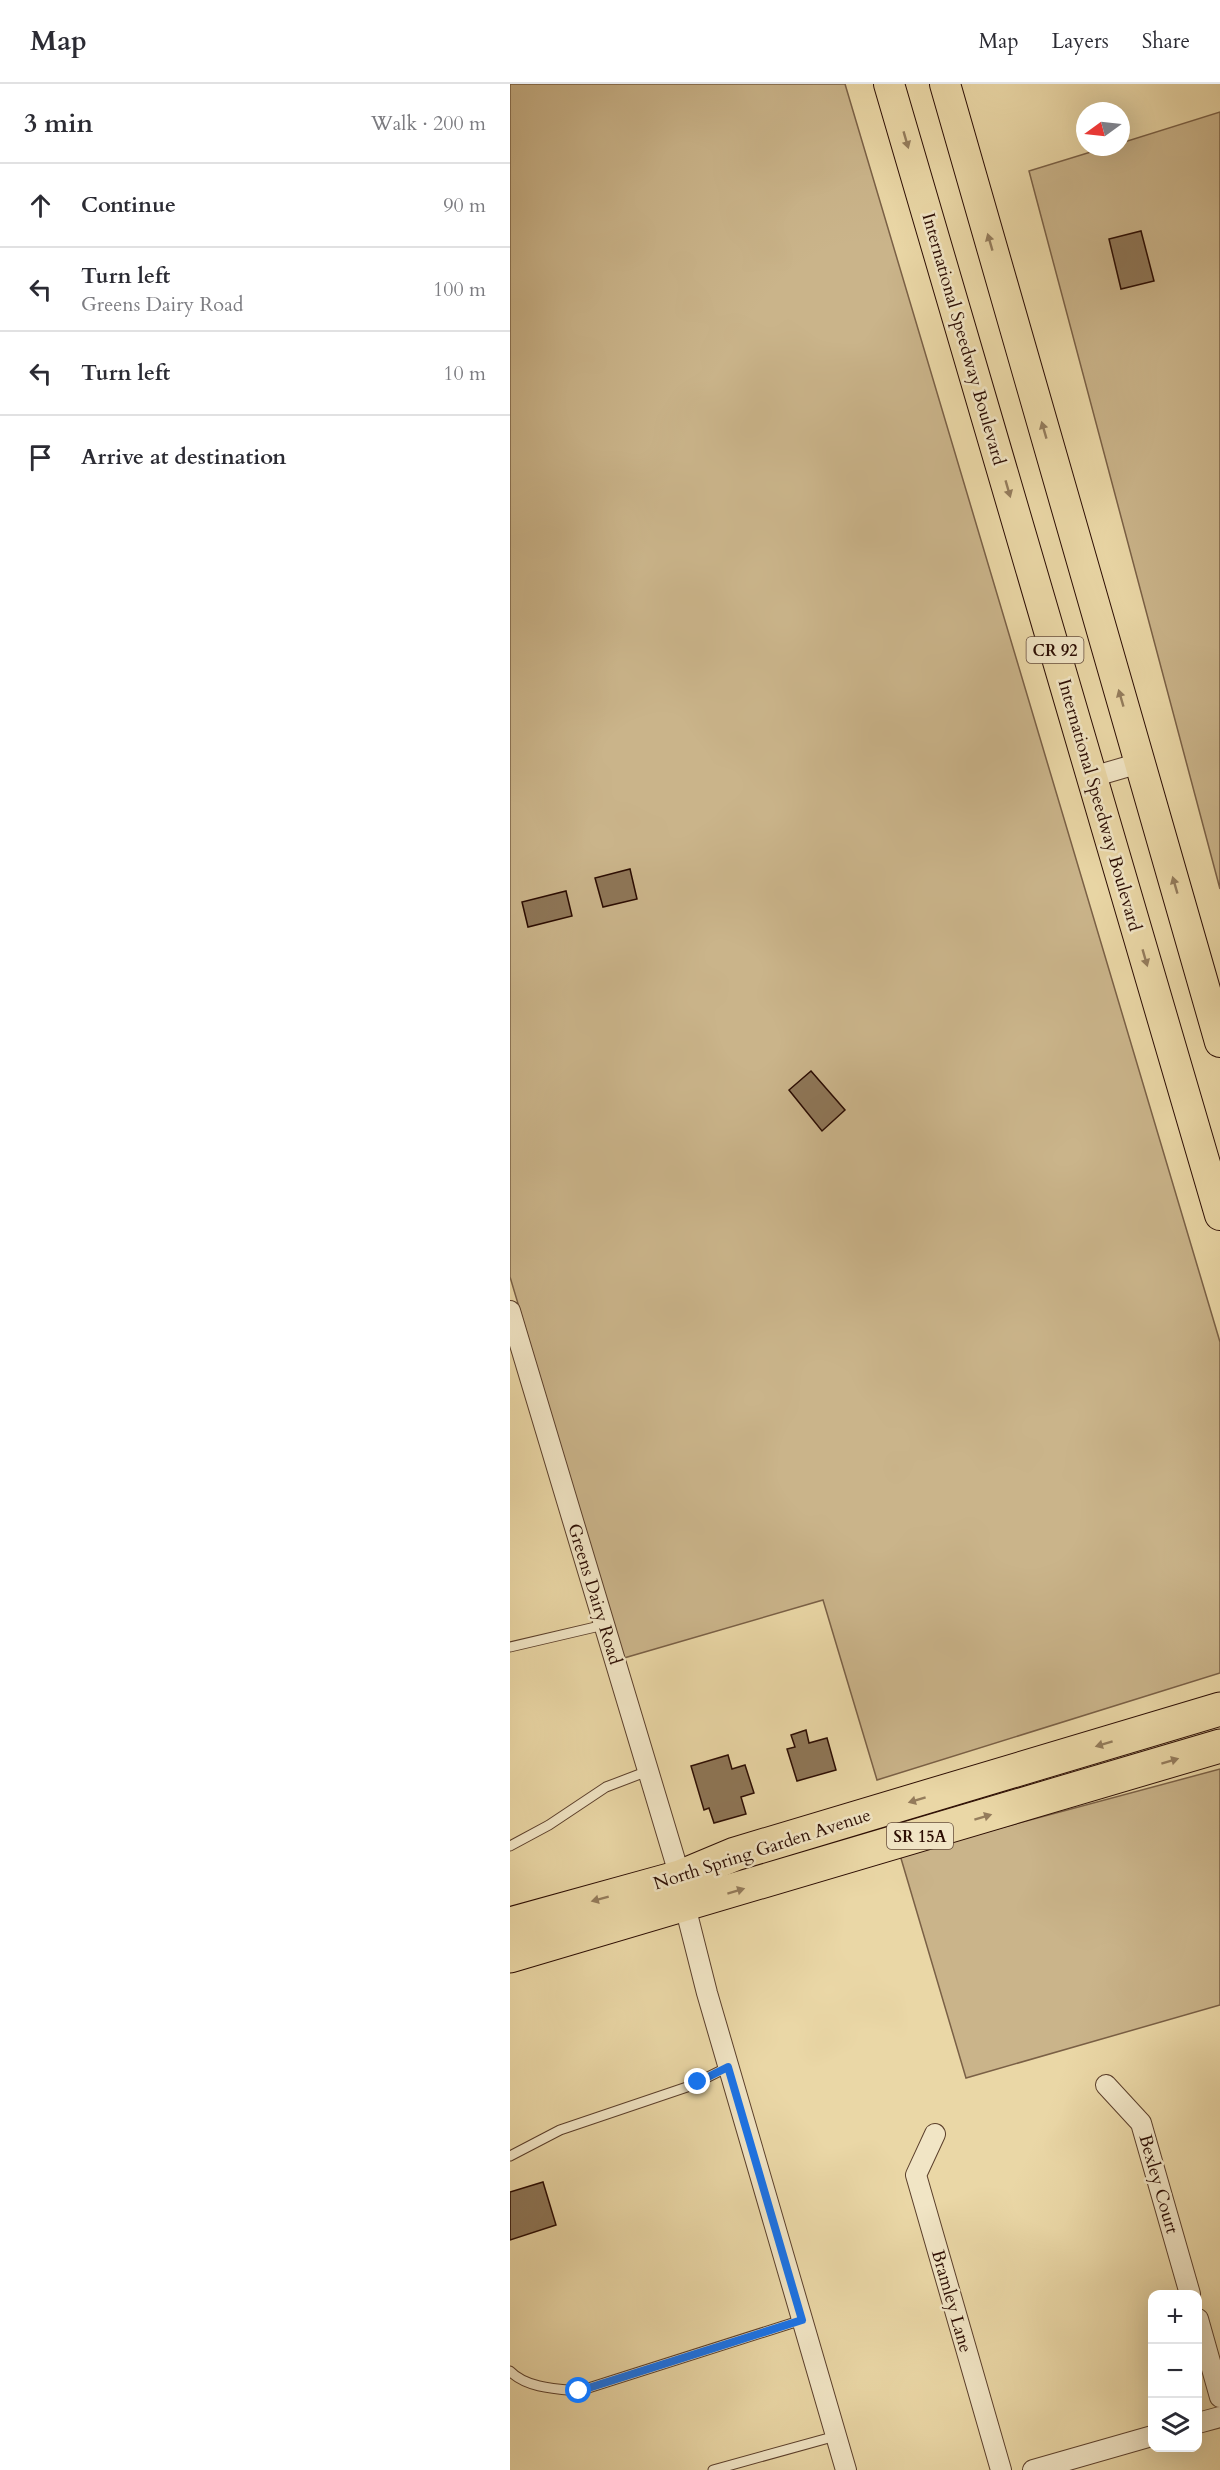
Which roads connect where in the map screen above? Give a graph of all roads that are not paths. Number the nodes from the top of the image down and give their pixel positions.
1 (890, 84) edge
2 (945, 84) edge
3 (1140, 763) junction
4 (1092, 777) junction
5 (1220, 1042) edge
6 (1204, 1160) junction
7 (1220, 1202) edge
8 (1220, 1215) edge
9 (510, 1311) edge
10 (604, 1624) junction
11 (510, 1647) edge
12 (1220, 1709) edge
13 (1220, 1746) edge
14 (648, 1772) junction
15 (510, 1846) edge
16 (682, 1892) junction
17 (510, 1924) edge
18 (510, 1956) edge
19 (728, 2067) junction
20 (1106, 2085) dead end
21 (935, 2134) dead end
22 (510, 2156) edge
23 (1190, 2290) edge
24 (802, 2320) junction
25 (1202, 2336) edge
26 (510, 2371) edge
27 (1220, 2397) edge
28 (1220, 2417) edge
29 (1202, 2422) edge
30 (836, 2436) junction
31 (1148, 2437) edge
32 (713, 2470) edge
33 (846, 2470) edge
34 (1000, 2470) edge
35 (1033, 2470) edge

1 -> 4 main road, International Speedway Boulevard / CR 92
3 -> 2 main road, CR 92
3 - 4 street
5 -> 3 main road, CR 92
4 -> 6 main road, International Speedway Boulevard / CR 92
6 - 7 main road
6 - 8 main road, International Speedway Boulevard / CR 92
9 - 10 street, Greens Dairy Road
10 - 11 lane
10 - 14 street, Greens Dairy Road
12 -> 16 highway, North Spring Garden Avenue / SR 15A
16 -> 13 highway, North Spring Garden Avenue / SR 15A
14 - 15 lane
14 - 16 street, Greens Dairy Road
16 -> 17 highway, North Spring Garden Avenue / SR 15A
16 - 18 highway, North Spring Garden Avenue / SR 15A
16 - 19 street, Greens Dairy Road
19 - 22 lane
19 - 24 street, Greens Dairy Road
20 - 23 street, Bexley Court
21 - 34 street, Bramley Lane
24 - 26 lane
24 - 30 street, Greens Dairy Road
25 - 27 street
28 - 29 street
30 - 32 lane
30 - 33 street, Greens Dairy Road
31 - 35 street

